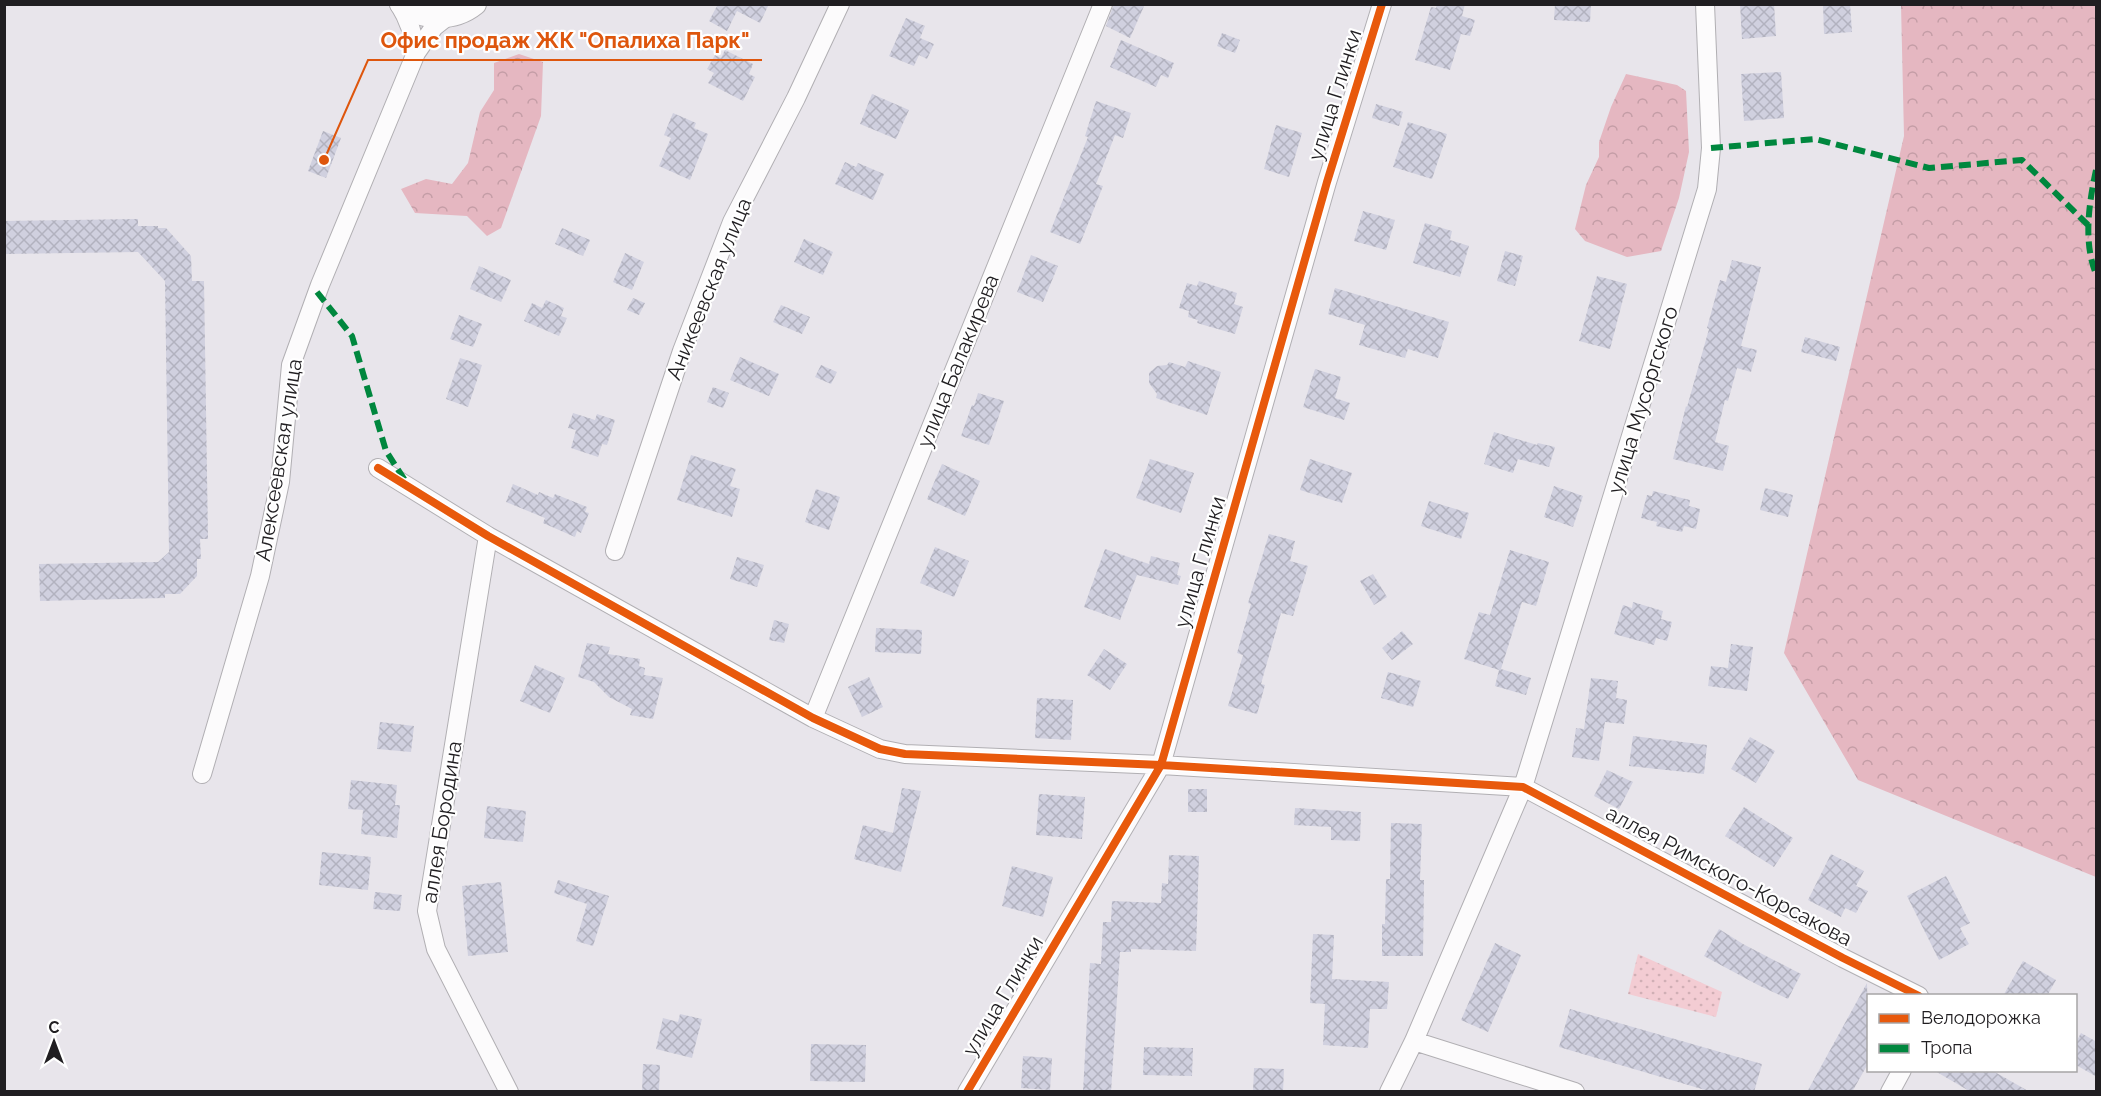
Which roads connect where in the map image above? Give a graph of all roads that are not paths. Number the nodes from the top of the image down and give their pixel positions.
1 (400, 4) edge
2 (475, 4) edge
3 (840, 4) edge
4 (1103, 4) edge
5 (1382, 4) edge
6 (1705, 4) edge
7 (448, 16) junction
8 (416, 53) junction
9 (378, 468) dead end
10 (488, 536) junction
11 (615, 551) dead end
12 (813, 718) junction
13 (1161, 765) junction
14 (202, 774) dead end
15 (1523, 787) junction
16 (1915, 994) edge
17 (1414, 1041) junction
18 (1901, 1072) edge
19 (509, 1092) edge
20 (967, 1092) edge
21 (1389, 1092) edge
22 (1575, 1092) edge
23 (1890, 1092) edge

1 - 7 street
1 - 8 street
2 - 7 street
3 - 11 street, Аникеевская улица
4 - 12 street, улица Балакирева
5 - 13 street, улица Глинки
6 - 15 street, улица Мусоргского
7 - 8 street, Алексеевская улица
8 - 14 street, Алексеевская улица
9 - 10 street
10 - 12 street
10 - 19 street, аллея Бородина
12 - 13 street
13 - 15 street
13 - 20 street, улица Глинки
15 - 16 street, аллея Римского-Корсакова
15 - 17 street
17 - 21 street
17 - 22 street
18 - 23 street

